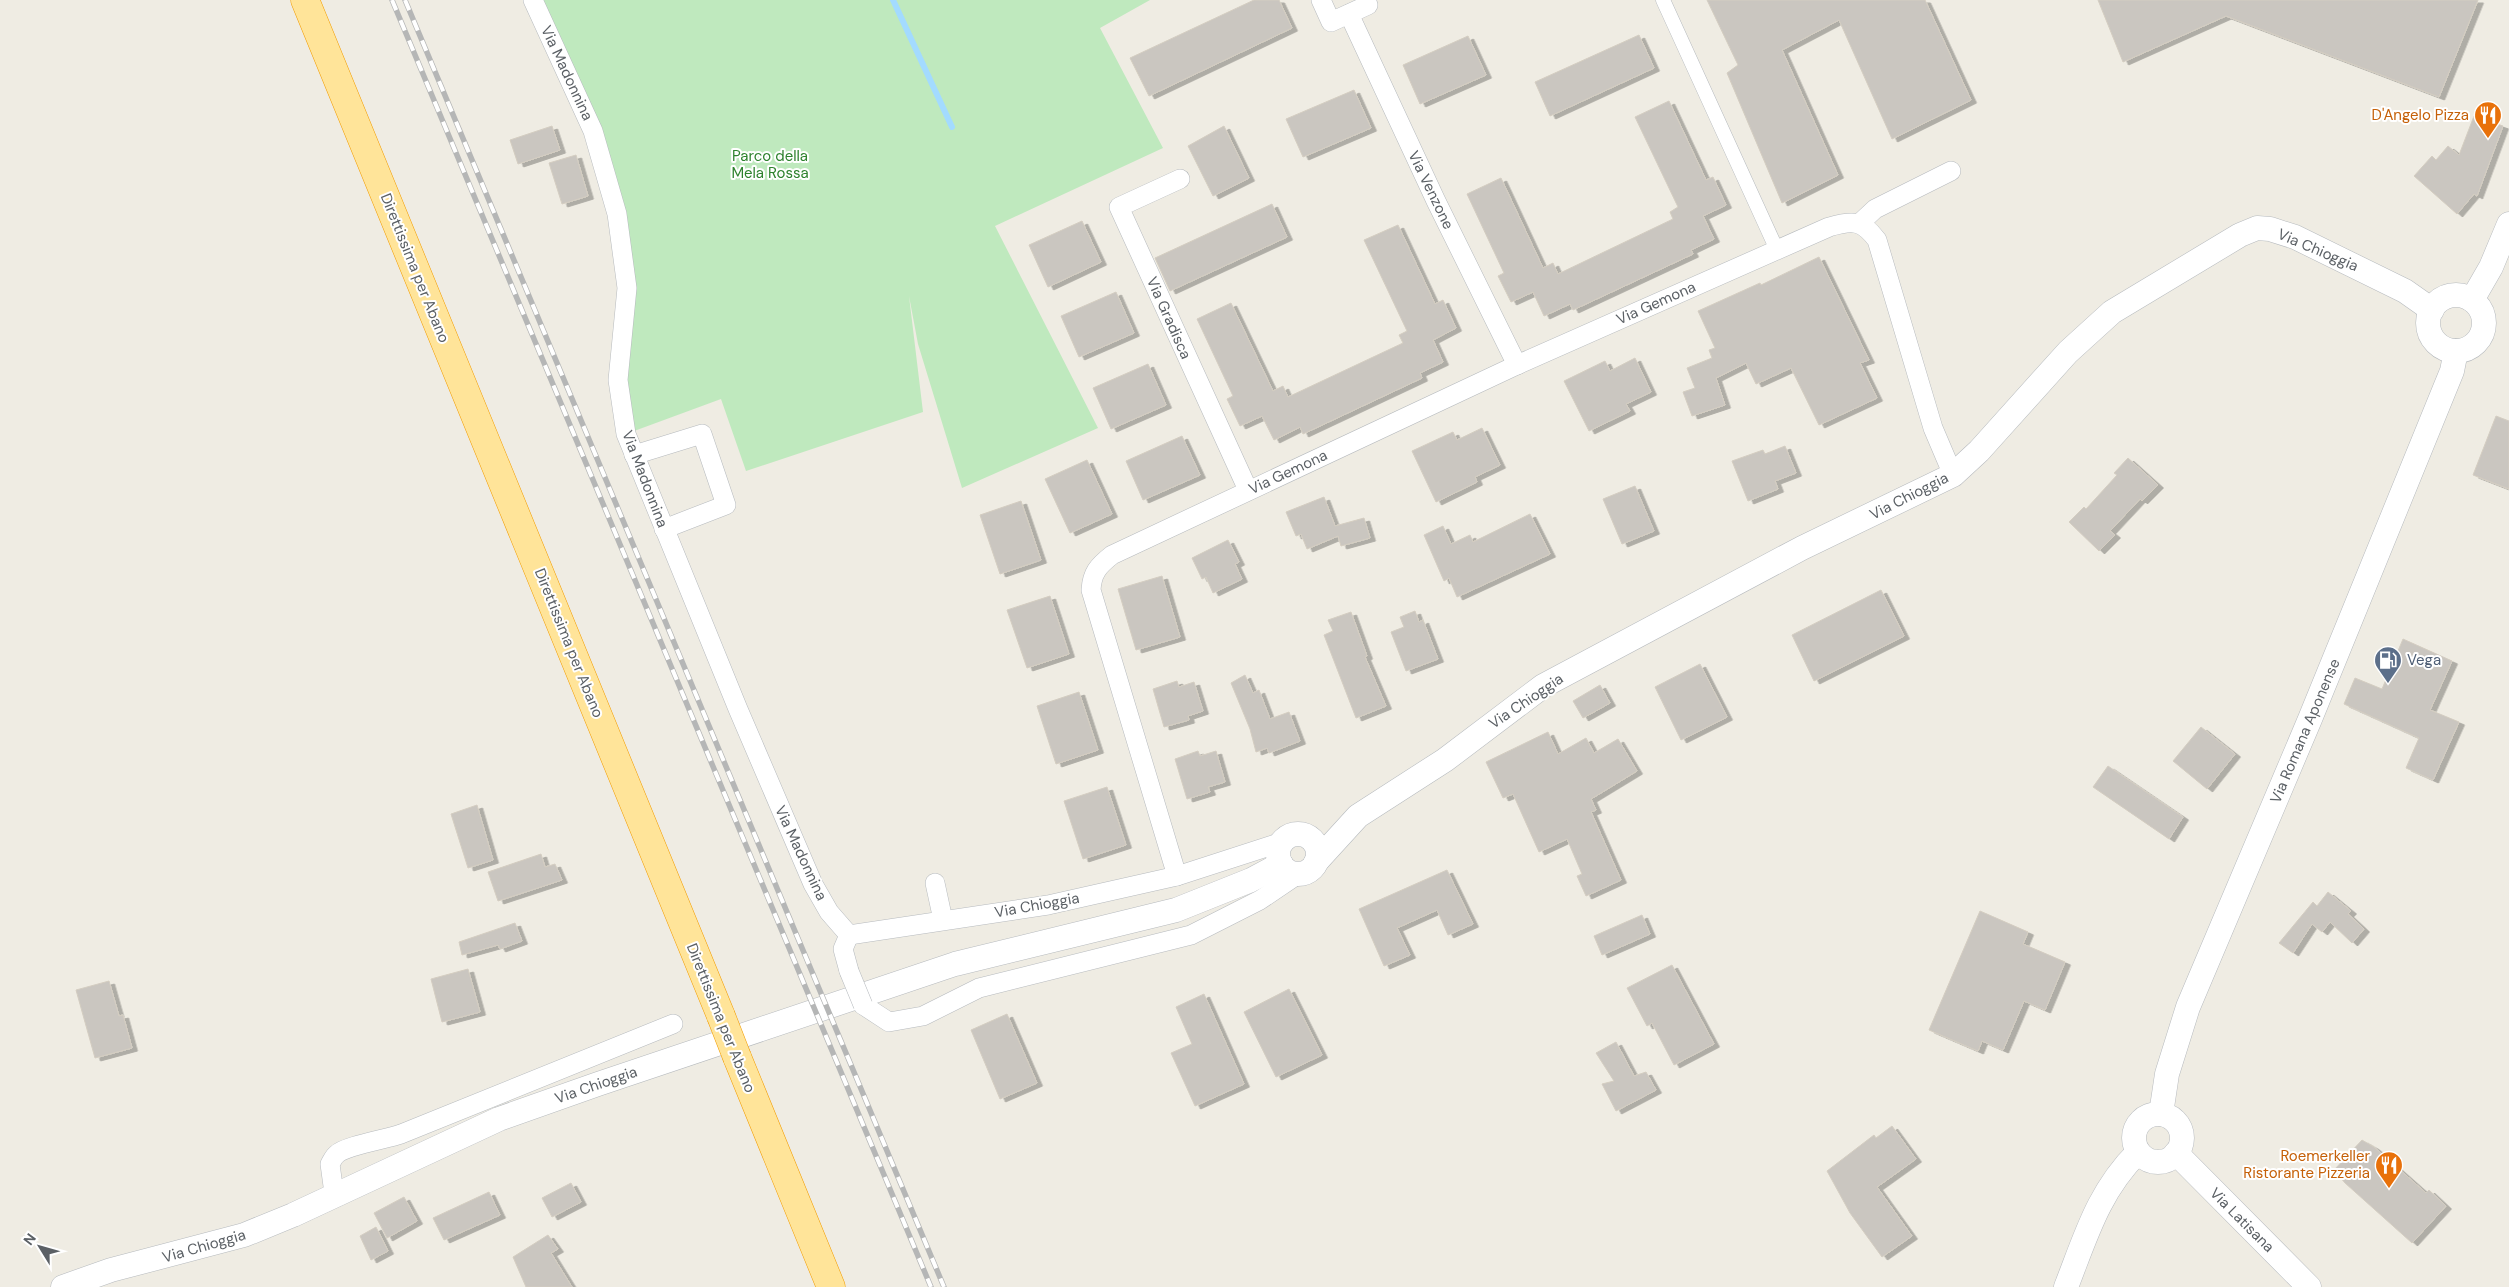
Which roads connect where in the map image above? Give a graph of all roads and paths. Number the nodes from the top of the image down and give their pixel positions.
1 (305, 0) edge
2 (532, 0) edge
3 (1321, 0) edge
4 (1366, 0) edge
5 (1663, 0) edge
6 (1349, 14) junction
7 (1951, 171) dead end
8 (1180, 179) dead end
9 (1860, 223) junction
10 (2509, 224) edge
11 (1777, 250) junction
12 (2472, 300) junction
13 (2432, 310) junction
14 (2456, 351) junction
15 (1517, 365) junction
16 (634, 455) junction
17 (1953, 475) junction
18 (1248, 490) junction
19 (664, 529) junction
20 (1296, 855) junction
21 (1177, 876) junction
22 (935, 883) dead end
23 (943, 920) junction
24 (849, 935) junction
25 (673, 1024) dead end
26 (2161, 1114) junction
27 (2138, 1152) junction
28 (2176, 1153) junction
29 (341, 1192) junction
30 (63, 1287) edge
31 (831, 1287) edge
32 (2066, 1287) edge
33 (2309, 1287) edge

1 - 31 highway, Direttissima per Abano, bridge
2 - 16 street, Via Madonnina
3 - 6 street
4 - 6 street
5 - 11 street
6 - 15 street, Via Venzone
7 - 9 street
8 - 18 street, Via Gradisca
9 - 11 street, Via Gemona
9 - 17 street
10 - 12 street
11 - 15 street, Via Gemona
12 - 13 street
12 - 14 street
13 - 14 street
13 - 17 street, Via Chioggia
14 - 26 street, Via Romana Aponense
15 - 18 street, Via Gemona
16 - 19 street, Via Madonnina
16 - 19 street
17 - 20 street, Via Chioggia
18 - 21 street, Via Gemona
19 - 24 street, Via Madonnina
20 - 21 street, Via Chioggia
20 - 24 street, Via Chioggia, bridge
20 - 29 street, Via Chioggia
21 - 23 street, Via Chioggia
22 - 23 street
23 - 24 street, Via Chioggia
25 - 29 street, Via Chioggia
26 - 27 street
26 - 28 street
27 - 28 street
27 - 32 street
28 - 33 street, Via Latisana
29 - 30 street, Via Chioggia

